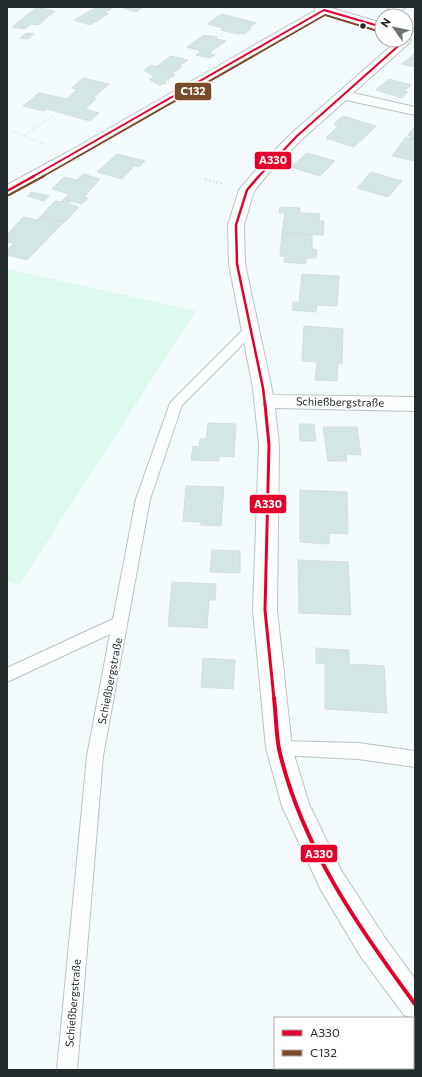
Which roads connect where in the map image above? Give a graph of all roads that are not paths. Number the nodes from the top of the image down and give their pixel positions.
1 (322, 8) edge
2 (374, 24) edge
3 (395, 48) edge
4 (344, 95) junction
5 (415, 111) edge
6 (7, 191) edge
7 (250, 330) junction
8 (264, 401) junction
9 (415, 404) edge
10 (121, 622) junction
11 (7, 675) edge
12 (279, 748) junction
13 (415, 759) edge
14 (415, 1004) edge
15 (67, 1070) edge

1 - 2 street
1 - 6 street
3 - 4 street
4 - 5 street
4 - 7 street
7 - 8 street
7 - 10 lane, Schießbergstraße
8 - 9 street, Schießbergstraße
8 - 12 street
10 - 11 lane
10 - 15 lane, Schießbergstraße
12 - 13 lane
12 - 14 street

